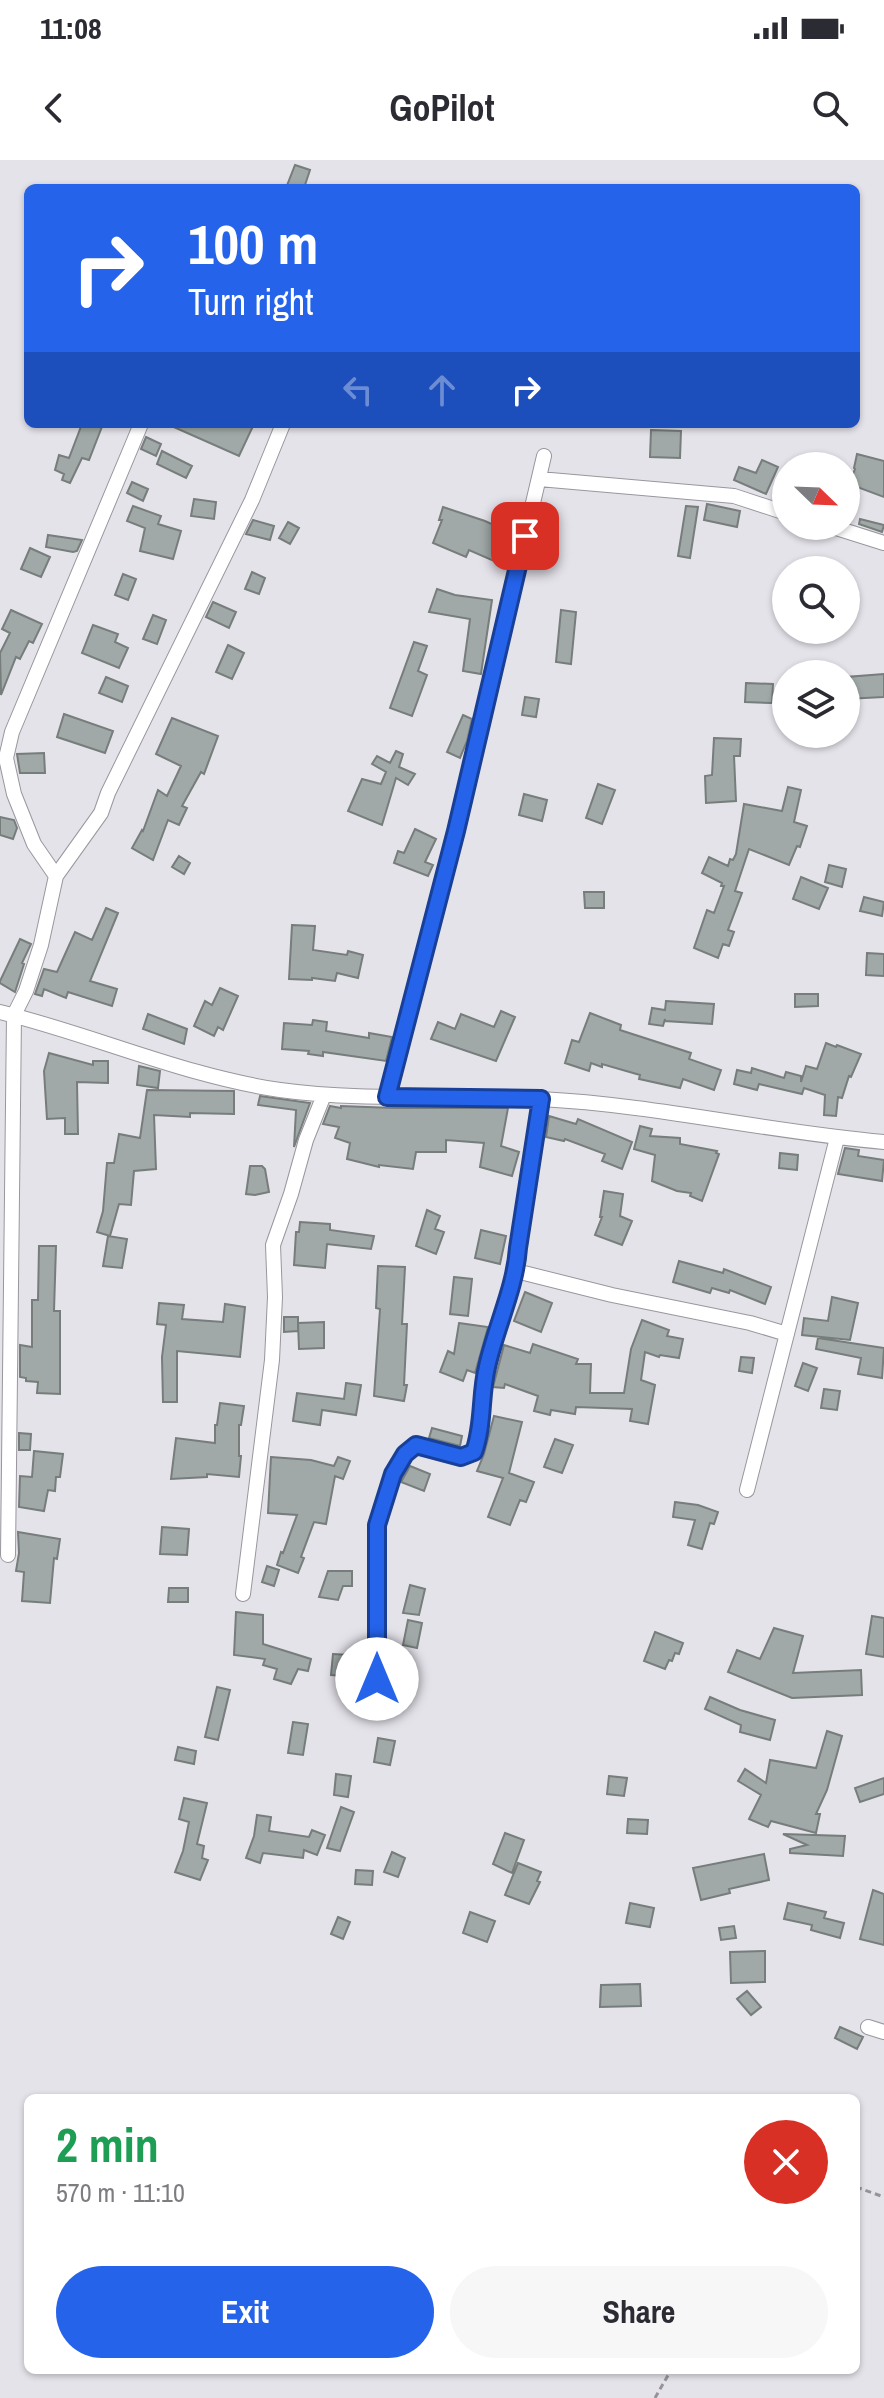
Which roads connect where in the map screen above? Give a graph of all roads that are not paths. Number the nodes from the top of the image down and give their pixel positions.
1 (139, 428) edge
2 (281, 428) edge
3 (544, 456) dead end
4 (539, 479) junction
5 (772, 508) edge
6 (860, 535) edge
7 (884, 543) edge
8 (56, 876) junction
9 (7, 1014) edge
10 (324, 1095) junction
11 (387, 1097) junction
12 (541, 1099) junction
13 (837, 1138) junction
14 (884, 1142) edge
15 (516, 1271) junction
16 (787, 1334) junction
17 (747, 1490) dead end
18 (8, 1555) dead end
19 (243, 1594) dead end
20 (377, 1679) dead end
21 (868, 2027) dead end
22 (884, 2032) edge

1 - 8 street
2 - 8 street
3 - 4 street
4 - 5 street
4 - 11 street
6 - 7 street
8 - 9 street
9 - 10 street
9 - 18 street
10 - 11 street
10 - 19 street
11 - 12 street
12 - 13 street
12 - 15 street
13 - 14 street
13 - 16 street
15 - 16 street
15 - 20 street
16 - 17 street
21 - 22 street

